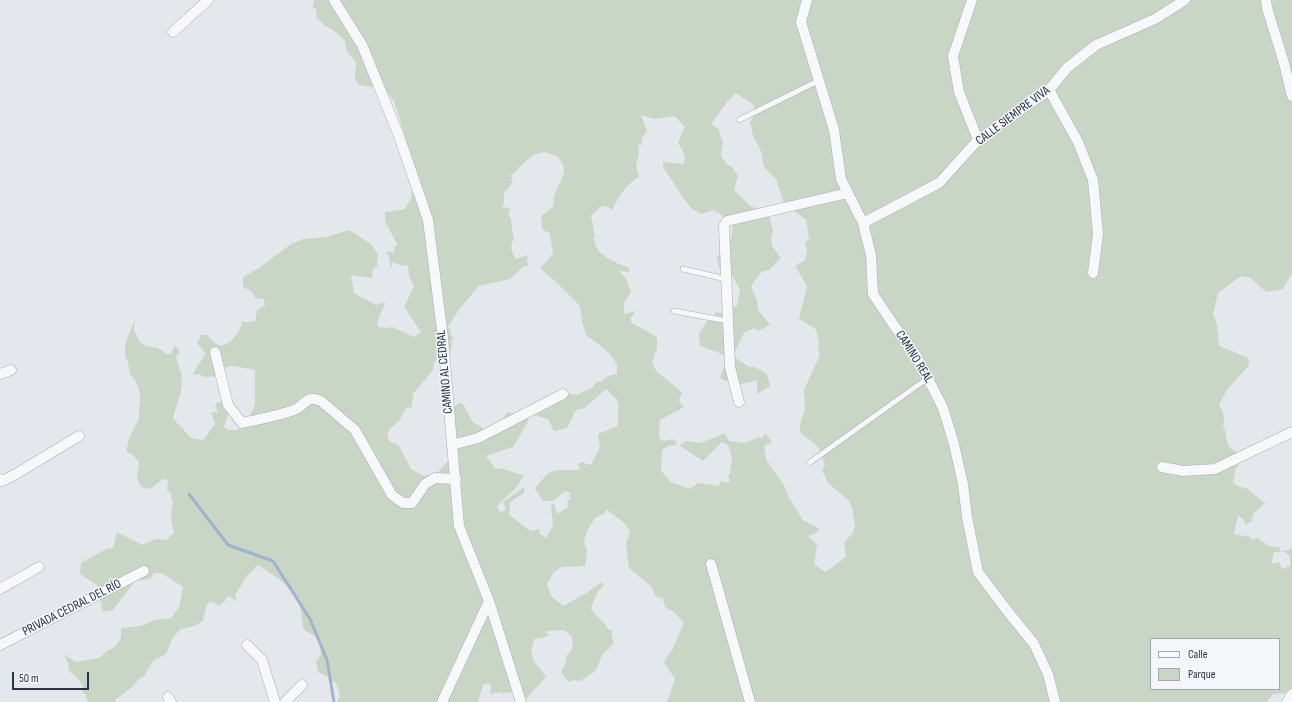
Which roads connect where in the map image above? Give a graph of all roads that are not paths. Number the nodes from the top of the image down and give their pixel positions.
1 (208, 0) edge
2 (334, 0) edge
3 (806, 0) edge
4 (972, 0) edge
5 (1185, 0) edge
6 (1266, 0) edge
7 (173, 32) dead end
8 (1288, 60) edge
9 (820, 80) junction
10 (1049, 90) junction
11 (1292, 96) edge
12 (739, 120) dead end
13 (978, 140) junction
14 (848, 193) junction
15 (863, 223) junction
16 (683, 269) dead end
17 (1093, 274) dead end
18 (726, 279) junction
19 (674, 311) dead end
20 (728, 321) junction
21 (215, 352) dead end
22 (11, 370) dead end
23 (0, 374) edge
24 (928, 378) junction
25 (563, 394) dead end
26 (739, 402) dead end
27 (1292, 432) edge
28 (78, 436) dead end
29 (452, 446) junction
30 (809, 463) dead end
31 (1162, 467) dead end
32 (0, 479) edge
33 (456, 479) junction
34 (711, 564) dead end
35 (39, 567) dead end
36 (144, 571) dead end
37 (0, 589) edge
38 (490, 602) junction
39 (0, 645) edge
40 (247, 645) dead end
41 (302, 685) dead end
42 (1292, 694) edge
43 (275, 702) edge
44 (285, 702) edge
45 (442, 702) edge
46 (521, 702) edge
47 (750, 702) edge
48 (1055, 702) edge
49 (1287, 702) edge

1 - 7 street
2 - 29 street, CAMINO AL CEDRAL
3 - 9 street, CAMINO REAL
4 - 13 street
5 - 10 street, CALLE SIEMPRE VIVA
6 - 8 street
8 - 11 street
9 - 12 lane
9 - 14 street, CAMINO REAL
10 - 13 street, CALLE SIEMPRE VIVA
10 - 17 street
13 - 15 street, CALLE SIEMPRE VIVA
14 - 15 street, CAMINO REAL
14 - 18 street
15 - 24 street, CAMINO REAL
16 - 18 lane
18 - 20 street
19 - 20 lane
20 - 26 street
21 - 33 street
22 - 23 street
24 - 30 lane
24 - 48 street, CAMINO REAL
25 - 29 street
27 - 31 street
28 - 32 street
29 - 33 street, CAMINO AL CEDRAL
33 - 38 street, CAMINO AL CEDRAL
34 - 47 street
35 - 37 street
36 - 39 street, PRIVADA CEDRAL DEL RÍO
38 - 45 street
38 - 46 street, CAMINO AL CEDRAL
40 - 43 street
41 - 44 street
42 - 49 street

